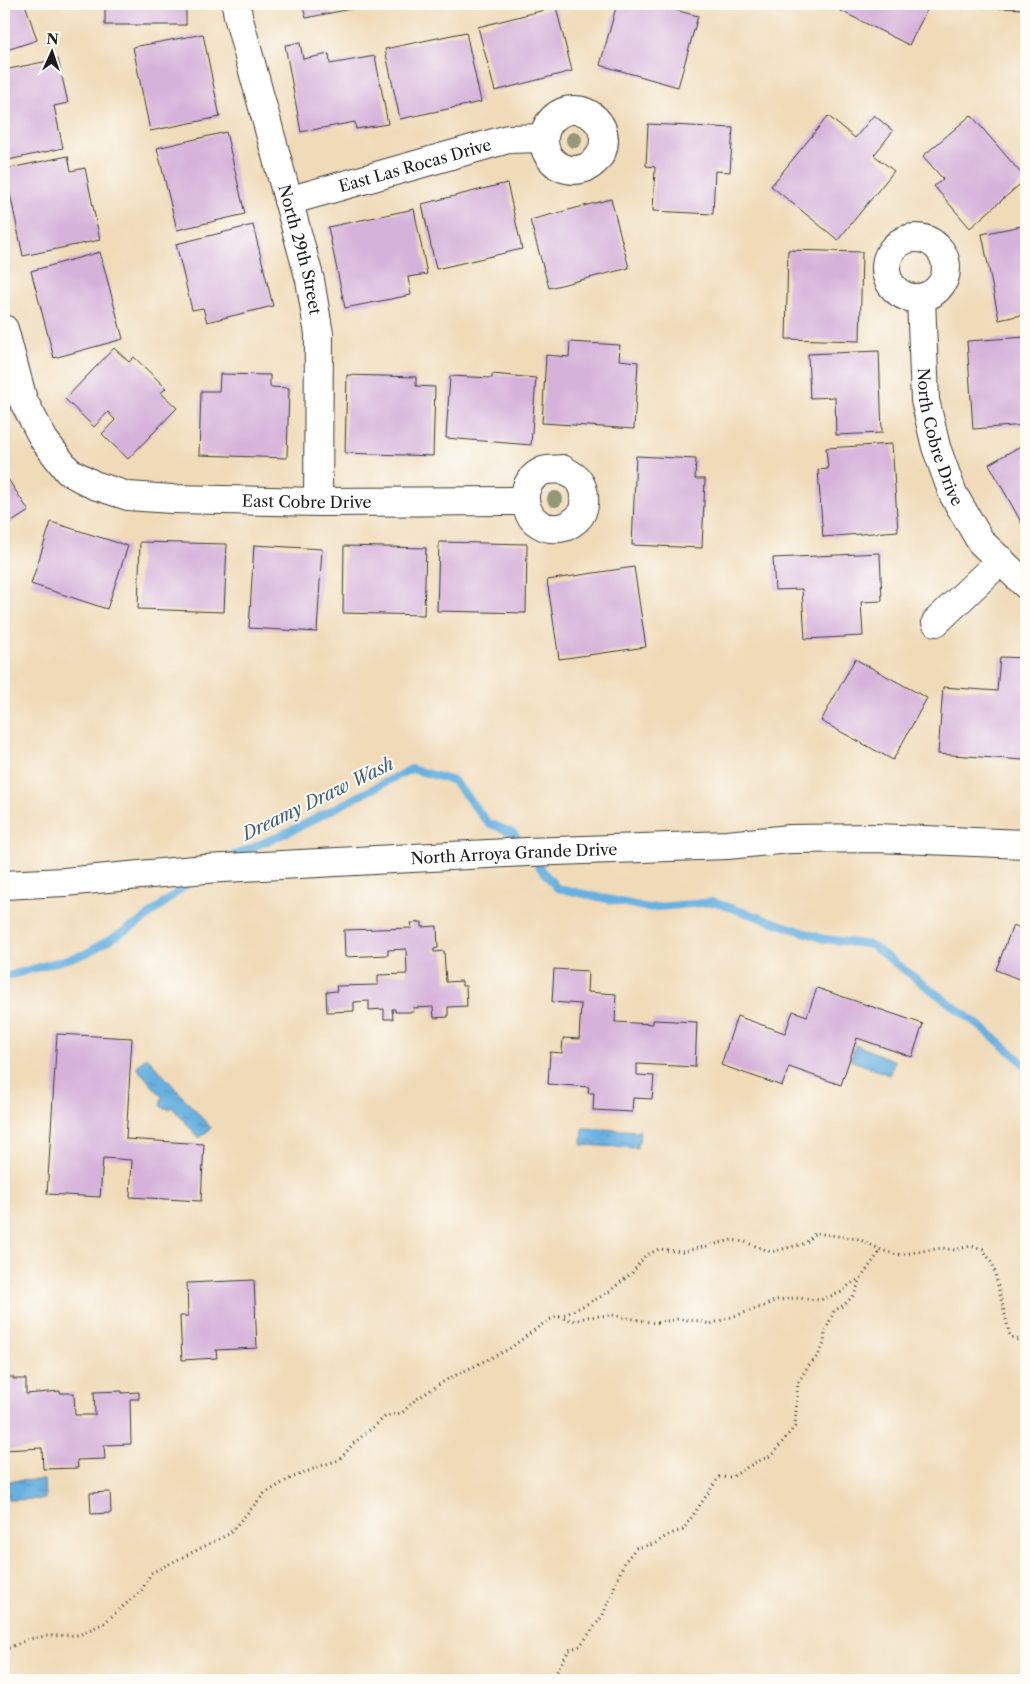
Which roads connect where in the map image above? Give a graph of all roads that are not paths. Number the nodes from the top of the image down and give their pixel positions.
1 (236, 4) edge
2 (544, 138) dead end
3 (288, 201) junction
4 (922, 298) dead end
5 (4, 329) edge
6 (524, 501) dead end
7 (318, 502) junction
8 (1001, 560) junction
9 (1026, 584) edge
10 (936, 622) dead end
11 (1026, 844) edge
12 (4, 885) edge

1 - 3 street, North 29th Street
2 - 3 street, East Las Rocas Drive
3 - 7 street, North 29th Street
4 - 8 street, North Cobre Drive
5 - 7 street, East Cobre Drive
6 - 7 street, East Cobre Drive
8 - 9 street, North Cobre Drive
8 - 10 street
11 - 12 street, North Arroya Grande Drive

